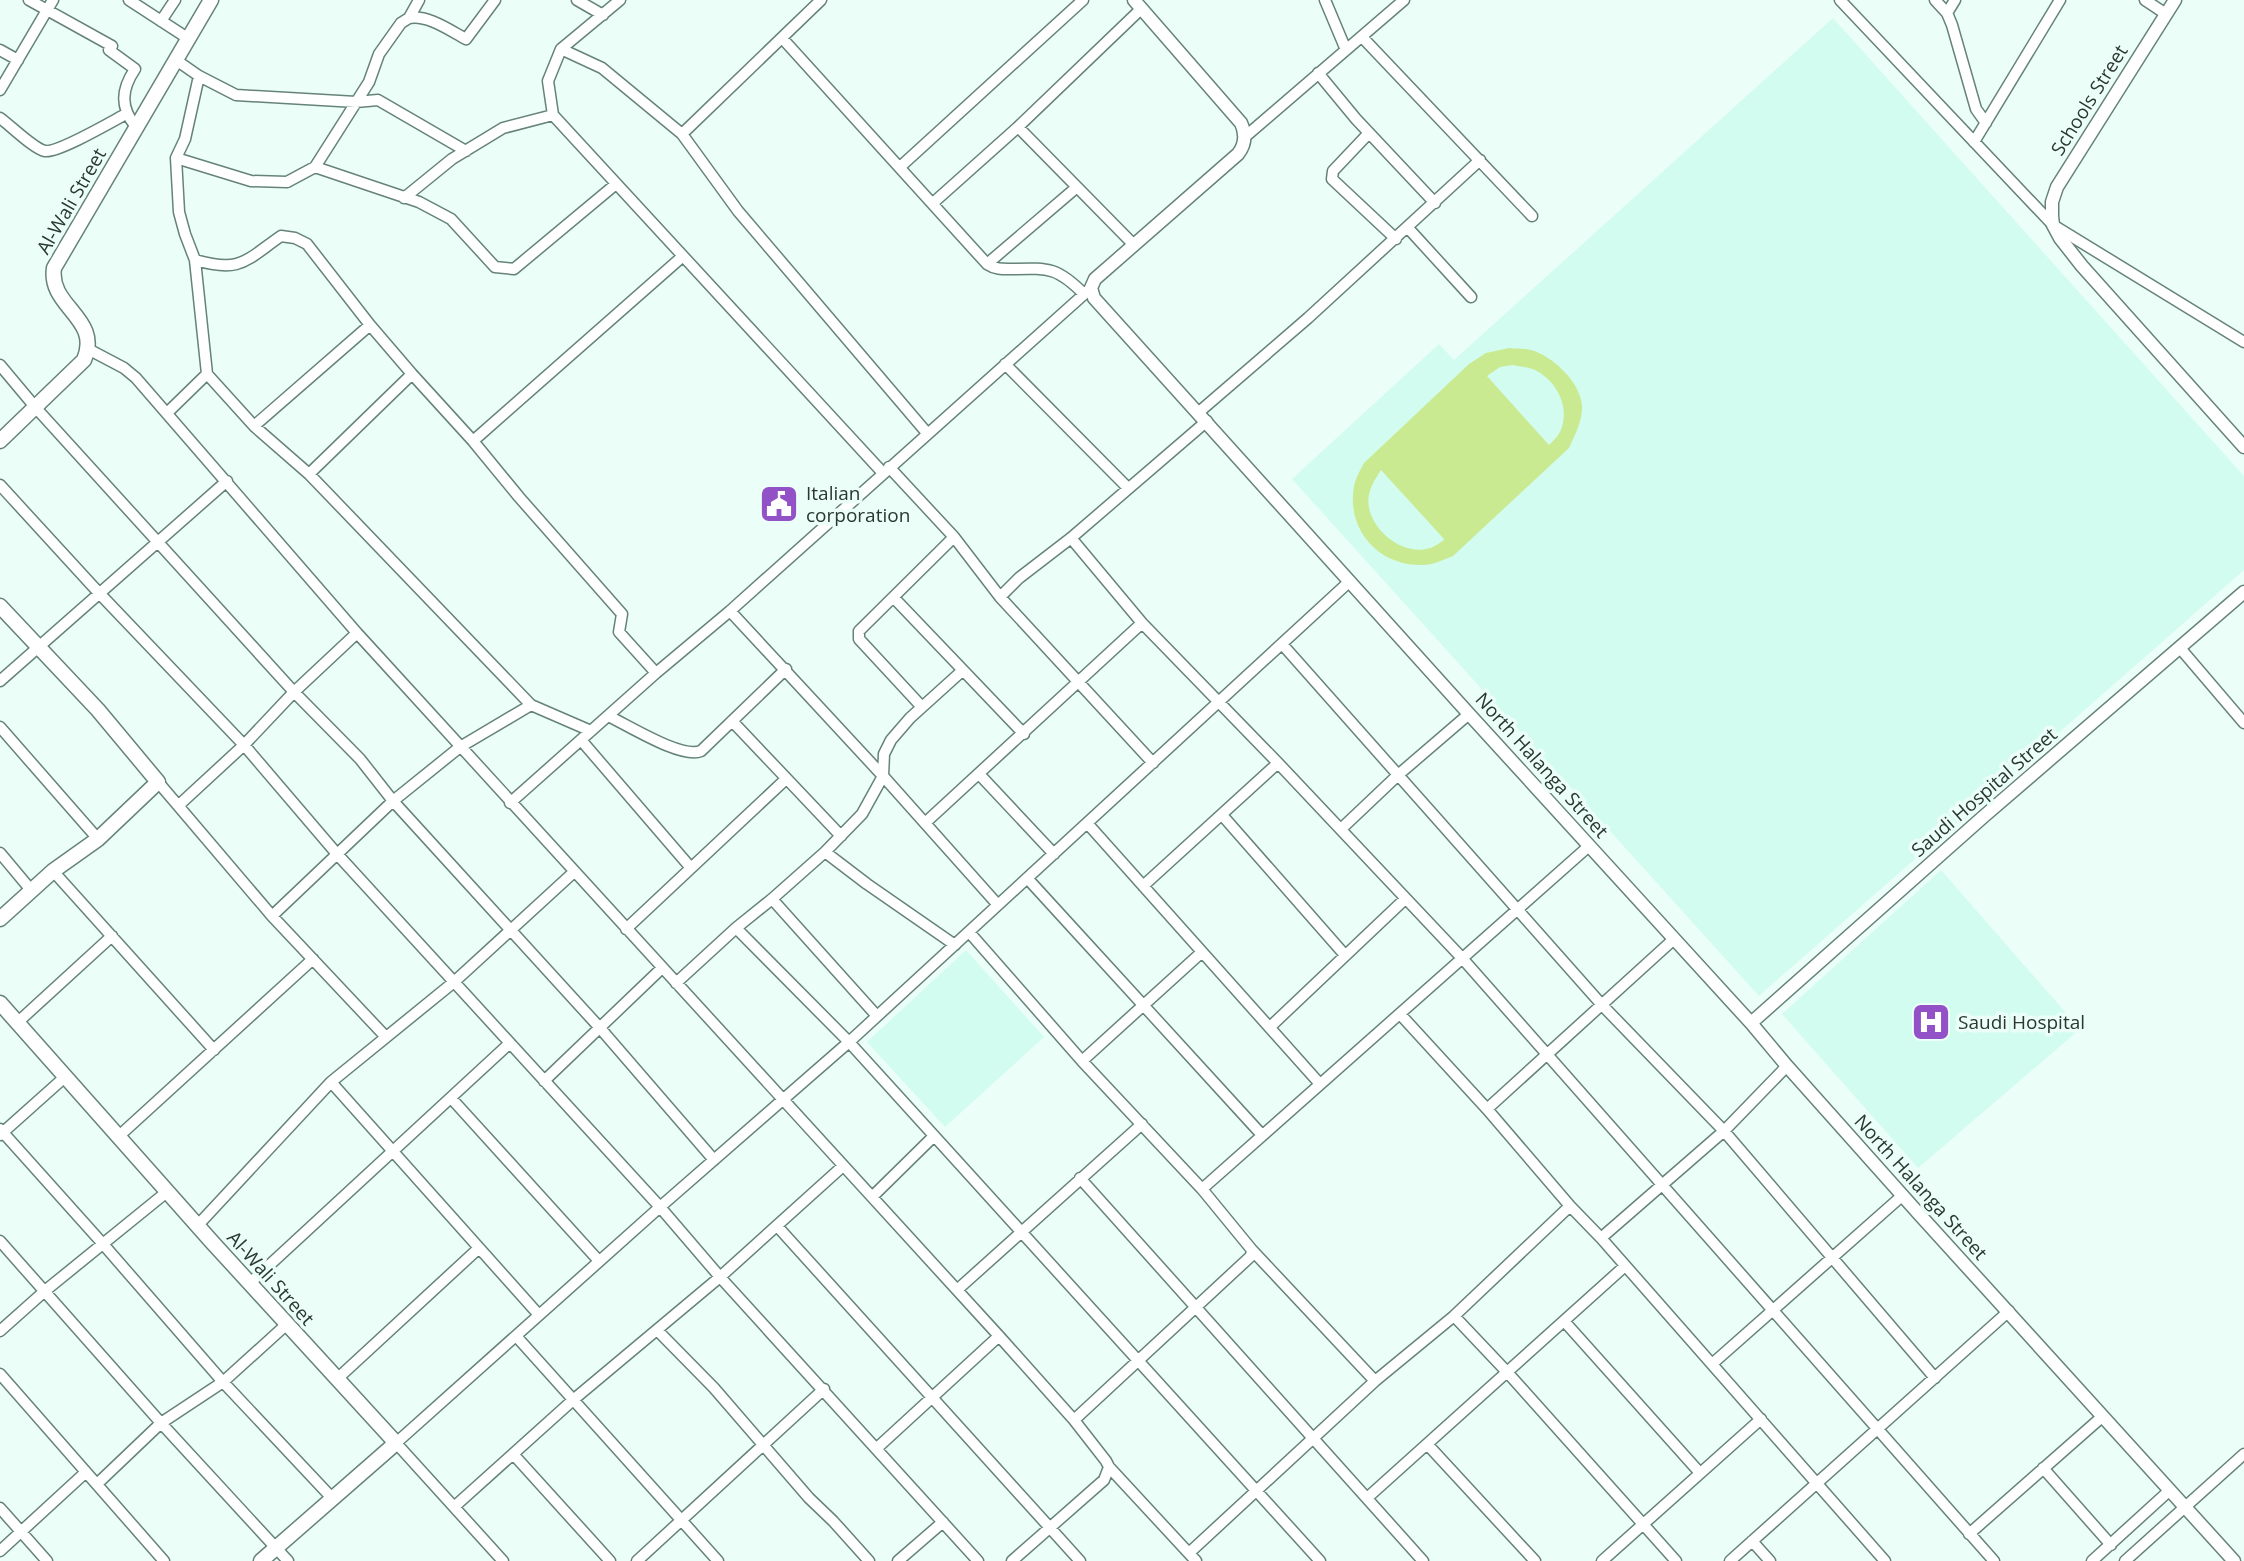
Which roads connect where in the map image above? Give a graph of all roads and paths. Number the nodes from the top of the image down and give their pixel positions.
1 (29, 0) edge
2 (53, 0) edge
3 (129, 0) edge
4 (175, 0) edge
5 (211, 0) edge
6 (419, 0) edge
7 (494, 0) edge
8 (576, 0) edge
9 (620, 0) edge
10 (821, 0) edge
11 (1083, 0) edge
12 (1325, 0) edge
13 (1404, 0) edge
14 (1840, 0) edge
15 (1935, 0) edge
16 (1955, 0) edge
17 (2060, 0) edge
18 (2145, 0) edge
19 (2175, 0) edge
20 (1138, 4) edge
21 (47, 11) junction
22 (1947, 13) junction
23 (2166, 14) junction
24 (603, 15) junction
25 (410, 18) junction
26 (161, 21) junction
27 (1362, 37) junction
28 (782, 38) junction
29 (189, 39) junction
30 (561, 49) junction
31 (0, 50) edge
32 (1346, 50) junction
33 (18, 60) junction
34 (176, 60) junction
35 (1318, 73) junction
36 (199, 76) junction
37 (0, 90) edge
38 (356, 102) junction
39 (126, 114) junction
40 (553, 115) junction
41 (0, 118) edge
42 (1986, 123) junction
43 (136, 127) junction
44 (1018, 127) junction
45 (1369, 133) junction
46 (682, 134) junction
47 (1246, 136) junction
48 (1974, 142) junction
49 (466, 151) junction
50 (176, 158) junction
51 (1480, 160) junction
52 (314, 167) junction
53 (900, 167) junction
54 (616, 184) junction
55 (1077, 187) junction
56 (404, 198) junction
57 (933, 203) junction
58 (1435, 203) junction
59 (1532, 216) dead end
60 (2053, 225) junction
61 (1408, 228) junction
62 (1396, 239) junction
63 (1134, 245) junction
64 (683, 256) junction
65 (195, 260) junction
66 (987, 264) junction
67 (1088, 291) junction
68 (1471, 296) dead end
69 (370, 325) junction
70 (2244, 342) edge
71 (88, 349) junction
72 (1005, 364) junction
73 (0, 365) edge
74 (207, 374) junction
75 (412, 374) junction
76 (36, 408) junction
77 (167, 413) junction
78 (1203, 417) junction
79 (254, 426) junction
80 (927, 433) junction
81 (473, 440) junction
82 (0, 441) edge
83 (2244, 447) edge
84 (886, 470) junction
85 (309, 474) junction
86 (227, 481) junction
87 (0, 485) edge
88 (1128, 488) junction
89 (954, 537) junction
90 (1071, 538) junction
91 (158, 541) junction
92 (1350, 581) junction
93 (2244, 592) edge
94 (99, 593) junction
95 (999, 597) junction
96 (894, 598) junction
97 (0, 606) edge
98 (730, 611) junction
99 (1142, 623) junction
100 (357, 633) junction
101 (1282, 644) junction
102 (37, 648) junction
103 (2180, 648) junction
104 (786, 669) junction
105 (962, 671) junction
106 (656, 673) junction
107 (0, 681) edge
108 (1078, 684) junction
109 (294, 692) junction
110 (1218, 702) junction
111 (531, 705) junction
112 (922, 707) junction
113 (1469, 714) junction
114 (608, 716) junction
115 (732, 721) junction
116 (2244, 723) edge
117 (0, 727) edge
118 (591, 731) junction
119 (1024, 734) junction
120 (581, 740) junction
121 (244, 745) junction
122 (460, 747) junction
123 (1153, 763) junction
124 (1278, 763) junction
125 (979, 774) junction
126 (1398, 775) junction
127 (883, 776) junction
128 (786, 779) junction
129 (158, 782) junction
130 (393, 801) junction
131 (510, 803) junction
132 (179, 805) junction
133 (1222, 815) junction
134 (925, 823) junction
135 (1087, 823) junction
136 (1341, 829) junction
137 (841, 836) junction
138 (98, 839) junction
139 (1589, 846) junction
140 (825, 852) junction
141 (0, 853) edge
142 (337, 854) junction
143 (1054, 854) junction
144 (691, 868) junction
145 (53, 871) junction
146 (574, 872) junction
147 (1027, 878) junction
148 (1143, 886) junction
149 (31, 890) junction
150 (772, 899) junction
151 (1405, 899) junction
152 (998, 905) junction
153 (1518, 908) junction
154 (272, 915) junction
155 (0, 919) edge
156 (736, 928) junction
157 (626, 929) junction
158 (511, 930) junction
159 (969, 932) junction
160 (112, 936) junction
161 (1674, 939) junction
162 (955, 945) junction
163 (1202, 952) junction
164 (1344, 954) junction
165 (1462, 958) junction
166 (313, 959) junction
167 (662, 968) junction
168 (454, 982) junction
169 (676, 983) junction
170 (0, 1003) edge
171 (1602, 1005) junction
172 (1144, 1006) junction
173 (1400, 1014) junction
174 (877, 1016) junction
175 (18, 1022) junction
176 (1751, 1023) junction
177 (1270, 1026) junction
178 (600, 1028) junction
179 (385, 1036) junction
180 (849, 1042) junction
181 (510, 1043) junction
182 (214, 1049) junction
183 (1547, 1056) junction
184 (1083, 1061) junction
185 (1787, 1066) junction
186 (66, 1076) junction
187 (544, 1081) junction
188 (331, 1082) junction
189 (1320, 1084) junction
190 (451, 1098) junction
191 (782, 1099) junction
192 (1487, 1109) junction
193 (1142, 1124) junction
194 (1724, 1130) junction
195 (1, 1132) edge
196 (1262, 1135) junction
197 (119, 1136) junction
198 (934, 1136) junction
199 (393, 1152) junction
200 (714, 1160) junction
201 (844, 1166) junction
202 (1080, 1178) junction
203 (1662, 1184) junction
204 (1202, 1189) junction
205 (168, 1191) junction
206 (1903, 1195) junction
207 (872, 1197) junction
208 (1570, 1206) junction
209 (660, 1207) junction
210 (198, 1225) junction
211 (777, 1226) junction
212 (1021, 1232) junction
213 (1601, 1238) junction
214 (0, 1241) edge
215 (103, 1244) junction
216 (478, 1248) junction
217 (1252, 1250) junction
218 (1832, 1258) junction
219 (599, 1261) junction
220 (1625, 1266) junction
221 (720, 1277) junction
222 (250, 1283) junction
223 (46, 1290) junction
224 (957, 1290) junction
225 (1195, 1306) junction
226 (1774, 1309) junction
227 (2009, 1311) junction
228 (538, 1315) junction
229 (1454, 1316) junction
230 (1563, 1321) junction
231 (287, 1324) junction
232 (657, 1330) junction
233 (0, 1331) edge
234 (516, 1336) junction
235 (999, 1336) junction
236 (1137, 1360) junction
237 (1712, 1364) junction
238 (1507, 1372) junction
239 (0, 1374) edge
240 (1935, 1378) junction
241 (337, 1379) junction
242 (1375, 1381) junction
243 (223, 1382) junction
244 (824, 1390) junction
245 (932, 1397) junction
246 (573, 1400) junction
247 (2104, 1416) junction
248 (1760, 1419) junction
249 (1074, 1420) junction
250 (161, 1423) junction
251 (1878, 1430) junction
252 (1313, 1438) junction
253 (396, 1443) junction
254 (1427, 1444) junction
255 (763, 1446) junction
256 (877, 1448) junction
257 (513, 1454) junction
258 (2244, 1454) edge
259 (1109, 1467) junction
260 (2043, 1468) junction
261 (86, 1472) junction
262 (1700, 1473) junction
263 (1817, 1483) junction
264 (97, 1484) junction
265 (2170, 1490) junction
266 (1256, 1491) junction
267 (332, 1498) junction
268 (1367, 1498) junction
269 (454, 1507) junction
270 (2184, 1507) junction
271 (0, 1508) edge
272 (682, 1521) junction
273 (943, 1522) junction
274 (1643, 1524) junction
275 (1049, 1527) junction
276 (21, 1531) junction
277 (1969, 1534) junction
278 (1752, 1541) junction
279 (2111, 1545) junction
280 (276, 1548) junction
281 (0, 1551) edge
282 (1193, 1557) edge
283 (47, 1561) edge
284 (164, 1561) edge
285 (261, 1561) edge
286 (288, 1561) edge
287 (503, 1561) edge
288 (610, 1561) edge
289 (637, 1561) edge
290 (718, 1561) edge
291 (869, 1561) edge
292 (898, 1561) edge
293 (978, 1561) edge
294 (1012, 1561) edge
295 (1080, 1561) edge
296 (1320, 1561) edge
297 (1423, 1561) edge
298 (1535, 1561) edge
299 (1602, 1561) edge
300 (1676, 1561) edge
301 (1730, 1561) edge
302 (1770, 1561) edge
303 (1885, 1561) edge
304 (1994, 1561) edge
305 (2092, 1561) edge
306 (2125, 1561) edge
307 (2234, 1561) edge

1 - 21 street
2 - 21 street
3 - 26 street
4 - 26 street
5 - 29 main road, Al-Wali Street
6 - 25 street
7 - 25 street
8 - 24 street
9 - 24 street
10 - 28 street
11 - 53 street
12 - 32 street
13 - 27 street
14 - 48 street
15 - 22 street
16 - 22 street
17 - 42 street
18 - 23 street
19 - 23 street, Schools Street
20 - 44 street
20 - 47 street
21 - 33 street
21 - 39 street
22 - 42 street
23 - 60 street, Schools Street
24 - 30 street
25 - 38 street
26 - 29 street
27 - 32 street
27 - 51 street
28 - 46 street
28 - 53 street
29 - 34 main road, Al-Wali Street
30 - 40 street
30 - 46 street
31 - 33 street
32 - 35 street
33 - 37 street
34 - 36 street
34 - 43 main road, Al-Wali Street
35 - 45 street
35 - 47 street
36 - 38 street
36 - 50 street
38 - 49 street
38 - 52 street
39 - 41 street
39 - 43 street
40 - 49 street
40 - 54 street
42 - 48 street
43 - 71 main road, Al-Wali Street
44 - 55 street
44 - 57 street
45 - 58 street
45 - 62 street
46 - 80 street
47 - 63 street
48 - 60 street
49 - 56 street
50 - 52 street
50 - 65 street
51 - 58 street
51 - 59 street
52 - 56 street
53 - 57 street
54 - 56 street
54 - 64 street
55 - 63 street
55 - 66 street
57 - 66 street
58 - 61 street
60 - 70 street
60 - 83 street
61 - 62 street
61 - 68 street
62 - 78 street
63 - 67 street
64 - 81 street
64 - 84 street
65 - 69 street
65 - 74 street
66 - 67 street
67 - 72 street
67 - 78 street, North Halanga Street
69 - 75 street
69 - 79 street
71 - 76 main road
71 - 77 street
72 - 80 street
72 - 88 street
73 - 76 street
74 - 77 street
74 - 79 street
75 - 81 street
75 - 85 street
76 - 82 main road
76 - 91 street
77 - 86 street
78 - 88 street
78 - 92 street, North Halanga Street
79 - 85 street
80 - 84 street
81 - 106 street
84 - 89 street
84 - 98 street
85 - 111 street
86 - 91 street
86 - 100 street
87 - 94 street
88 - 90 street
89 - 95 street
89 - 96 street
90 - 95 street
90 - 99 street
91 - 94 street
91 - 109 street
92 - 101 street
92 - 113 street, North Halanga Street
93 - 103 street, Saudi Hospital Street
94 - 102 street
94 - 121 street
95 - 108 street
96 - 105 street
96 - 112 street
97 - 102 main road
98 - 104 street
98 - 106 street
99 - 108 street
99 - 110 street
100 - 109 street
100 - 122 street
101 - 110 street
101 - 126 street
102 - 107 street
102 - 129 main road
103 - 116 street
103 - 176 street, Saudi Hospital Street
104 - 115 street
104 - 127 street
105 - 112 street
105 - 119 street
106 - 114 street
108 - 119 street
108 - 123 street
109 - 121 street
109 - 130 street
110 - 123 street
110 - 124 street
111 - 118 street
111 - 122 street
112 - 127 street
113 - 126 street
113 - 139 street, North Halanga Street
114 - 115 street
114 - 118 street
115 - 128 street
117 - 138 street
118 - 120 street
119 - 125 street
120 - 131 street
120 - 144 street
121 - 132 street
121 - 142 street
122 - 130 street
122 - 131 street
123 - 135 street
124 - 133 street
124 - 136 street
125 - 134 street
125 - 143 street
126 - 136 street
126 - 153 street
127 - 134 street
127 - 137 street
128 - 137 street
128 - 144 street
129 - 132 street
129 - 138 main road
130 - 142 street
130 - 158 street
131 - 146 street
132 - 154 street
133 - 148 street
133 - 164 street
134 - 152 street
135 - 143 street
135 - 148 street
136 - 151 street
137 - 140 street
138 - 145 main road
139 - 153 street
139 - 161 street, North Halanga Street
140 - 150 street
140 - 162 street
141 - 149 street
142 - 154 street
142 - 168 street
143 - 147 street
144 - 157 street
145 - 149 main road
145 - 160 street
146 - 157 street
146 - 158 street
147 - 152 street
147 - 172 street
148 - 163 street
149 - 155 main road
150 - 156 street
150 - 174 street
151 - 164 street
151 - 165 street
152 - 159 street
153 - 165 street
153 - 171 street
154 - 166 street
156 - 169 street
156 - 180 street
157 - 167 street
158 - 168 street
158 - 178 street
159 - 162 street
159 - 184 street
160 - 175 street
160 - 182 street
161 - 171 street
161 - 176 street, North Halanga Street
162 - 174 street
163 - 172 street
163 - 177 street
164 - 177 street
165 - 173 street
165 - 183 street
166 - 179 street
166 - 182 street
167 - 169 street
167 - 178 street
168 - 179 street
168 - 181 street
169 - 191 street
170 - 175 main road, Al-Wali Street
171 - 183 street
171 - 194 street
172 - 184 street
172 - 196 street
173 - 189 street
173 - 192 street
174 - 180 street
175 - 186 main road, Al-Wali Street
176 - 185 street, North Halanga Street
177 - 189 street
178 - 187 street
178 - 200 street
179 - 188 street
180 - 191 street
180 - 198 street
181 - 187 street
181 - 190 street
182 - 197 street
183 - 192 street
183 - 203 street
184 - 193 street
185 - 194 street
185 - 206 street, North Halanga Street
186 - 195 street
186 - 197 main road, Al-Wali Street
187 - 209 street
188 - 199 street
188 - 210 street
189 - 196 street
190 - 199 street
190 - 219 street
191 - 200 street
191 - 201 street
192 - 208 street
193 - 202 street
193 - 204 street
194 - 203 street
194 - 218 street
195 - 215 street
196 - 204 street
197 - 205 main road, Al-Wali Street
198 - 207 street
198 - 212 street
199 - 216 street
199 - 222 street
200 - 209 street
201 - 207 street
201 - 211 street
202 - 212 street
202 - 225 street
203 - 213 street
203 - 226 street
204 - 217 street
205 - 210 main road, Al-Wali Street
205 - 215 street
206 - 218 street
206 - 227 street, North Halanga Street
207 - 224 street
208 - 213 street
208 - 229 street
209 - 219 street
209 - 221 street
210 - 222 main road, Al-Wali Street
211 - 221 street
211 - 245 street
212 - 224 street
212 - 236 street
213 - 220 street
214 - 223 street
215 - 223 street
215 - 243 street
216 - 228 street
216 - 241 street
217 - 225 street
217 - 242 street
218 - 226 street
218 - 240 street
219 - 228 street
220 - 230 street
220 - 237 street
221 - 232 street
221 - 244 street
222 - 231 main road, Al-Wali Street
223 - 233 street
223 - 250 street
224 - 235 street
225 - 236 street
225 - 252 street
226 - 237 street
226 - 251 street
227 - 240 street
227 - 247 street, North Halanga Street
228 - 234 street
229 - 238 street
229 - 242 street
230 - 238 street
230 - 262 street
231 - 241 main road, Al-Wali Street
231 - 243 street
232 - 246 street
232 - 255 street
234 - 246 street
234 - 253 street
235 - 245 street
235 - 249 street
236 - 249 street
236 - 266 street
237 - 248 street
238 - 254 street
238 - 274 street
239 - 261 street
240 - 251 street
241 - 253 main road, Al-Wali Street
242 - 252 street
243 - 250 street
243 - 267 street
244 - 255 street
244 - 256 street
245 - 256 street
245 - 275 street
246 - 257 street
246 - 272 street
247 - 260 street
247 - 265 street, North Halanga Street
248 - 262 street
248 - 263 street
249 - 259 street
250 - 264 street
250 - 280 street
251 - 263 street
251 - 277 street
252 - 266 street
252 - 268 street
253 - 267 main road
253 - 269 street
254 - 268 street
254 - 298 street
255 - 272 street
255 - 291 street
256 - 273 street
257 - 269 street
257 - 288 street
258 - 270 street
259 - 275 street
259 - 282 street
260 - 277 street
260 - 279 street
261 - 264 street
261 - 276 street
262 - 274 street
263 - 278 street
263 - 303 street
264 - 284 street
265 - 270 street, North Halanga Street
265 - 279 street
266 - 282 street
266 - 296 street
267 - 280 main road
268 - 297 street
269 - 287 street
270 - 306 street
270 - 307 street, North Halanga Street
271 - 276 street
272 - 289 street
272 - 290 street
273 - 292 street
273 - 293 street
274 - 299 street
274 - 300 street
275 - 294 street
275 - 295 street
276 - 281 street
276 - 283 street
277 - 304 street
278 - 301 street
278 - 302 street
279 - 305 street
280 - 285 main road
280 - 286 street

